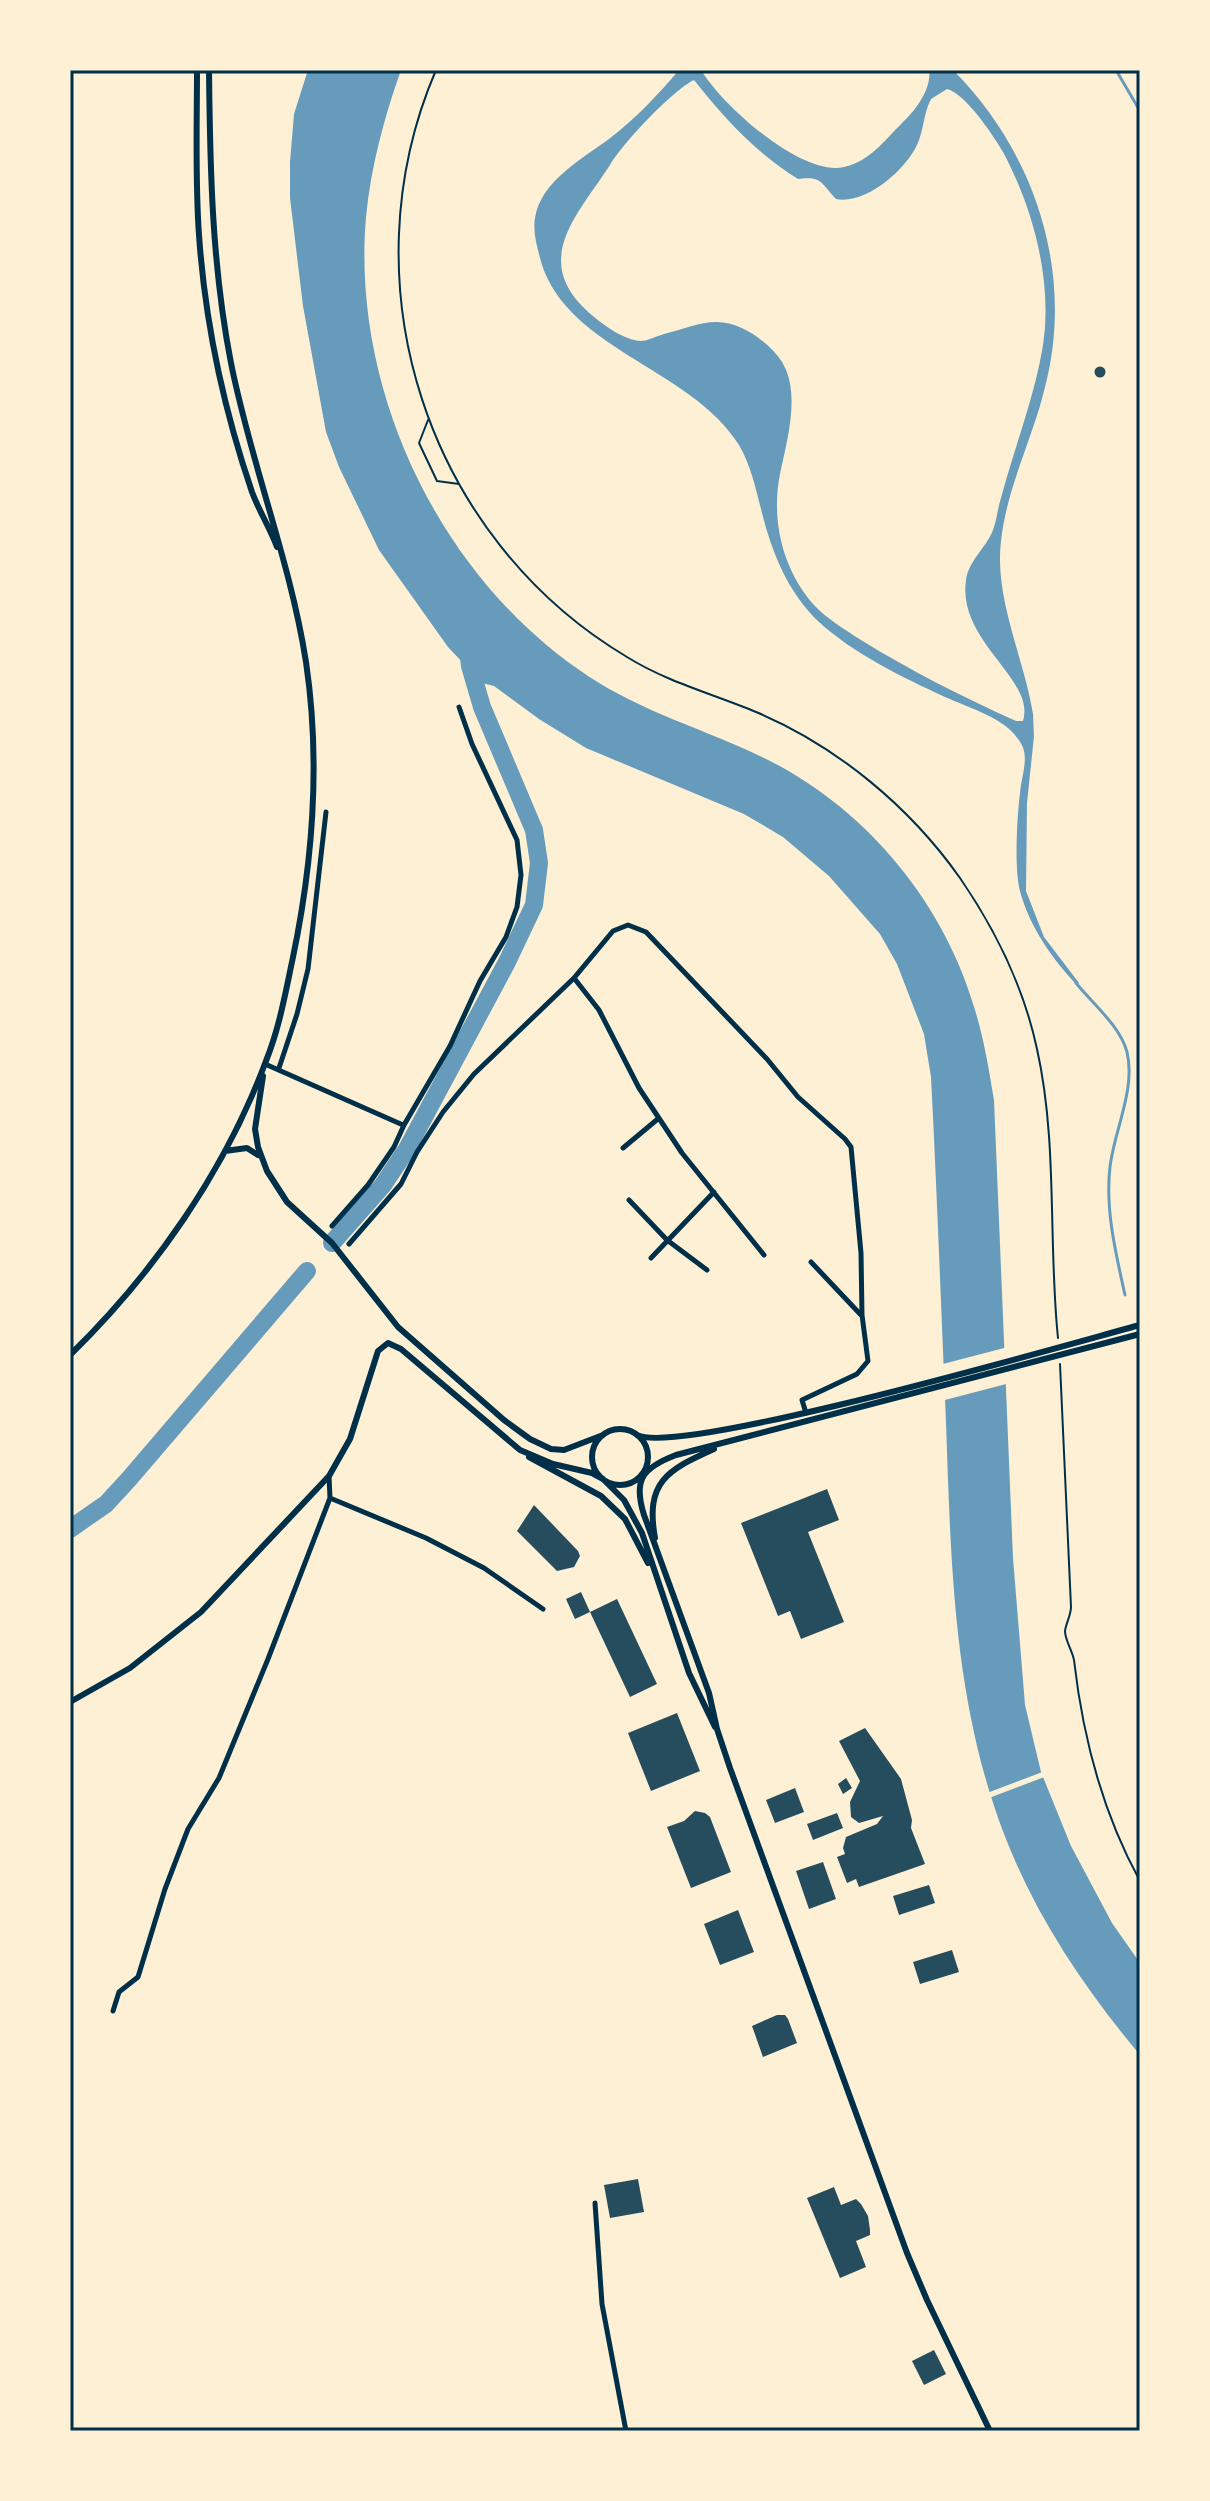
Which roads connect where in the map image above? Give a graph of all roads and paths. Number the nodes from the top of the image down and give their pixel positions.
1 (197, 70) edge
2 (209, 70) edge
3 (436, 70) edge
4 (428, 419) junction
5 (459, 484) junction
6 (290, 585) junction
7 (459, 707) dead end
8 (326, 812) dead end
9 (574, 978) junction
10 (265, 1064) junction
11 (279, 1068) junction
12 (659, 1118) junction
13 (404, 1125) junction
14 (623, 1148) dead end
15 (225, 1151) junction
16 (262, 1162) junction
17 (714, 1192) junction
18 (629, 1200) dead end
19 (332, 1226) dead end
20 (667, 1240) junction
21 (349, 1244) dead end
22 (764, 1255) dead end
23 (651, 1258) dead end
24 (811, 1262) dead end
25 (707, 1270) dead end
26 (862, 1315) junction
27 (1140, 1325) edge
28 (1140, 1334) edge
29 (1058, 1340) dead end
30 (70, 1355) edge
31 (1060, 1362) dead end
32 (806, 1413) junction
33 (603, 1435) junction
34 (637, 1435) junction
35 (728, 1443) junction
36 (520, 1450) junction
37 (329, 1476) junction
38 (641, 1476) junction
39 (603, 1479) junction
40 (330, 1498) junction
41 (658, 1553) junction
42 (658, 1582) junction
43 (543, 1609) dead end
44 (70, 1702) edge
45 (717, 1729) junction
46 (1140, 1881) edge
47 (113, 2011) dead end
48 (595, 2203) dead end
49 (626, 2431) edge
50 (990, 2431) edge

1 - 6 street
2 - 6 street
3 - 4 path
4 - 5 path
4 - 5 path
5 - 29 path
6 - 10 street
7 - 13 street
8 - 11 street
9 - 12 street
9 - 21 street
9 - 26 street
10 - 11 street
10 - 15 street
10 - 16 street
11 - 13 street
12 - 14 street
12 - 17 street
13 - 19 street
15 - 16 street
15 - 30 street
16 - 33 street
17 - 20 street
17 - 22 street
18 - 20 street
20 - 23 street
20 - 25 street
24 - 26 street
26 - 32 street
27 - 32 street
28 - 35 street
31 - 46 path
32 - 34 street
33 - 34 street
33 - 39 street
34 - 38 street
35 - 38 street
35 - 41 street
36 - 37 street
36 - 39 street
36 - 42 street
37 - 40 street
37 - 44 street
38 - 39 street
38 - 41 street
39 - 42 street
40 - 43 street
40 - 47 street
41 - 45 street
42 - 45 street
45 - 50 street
48 - 49 street

